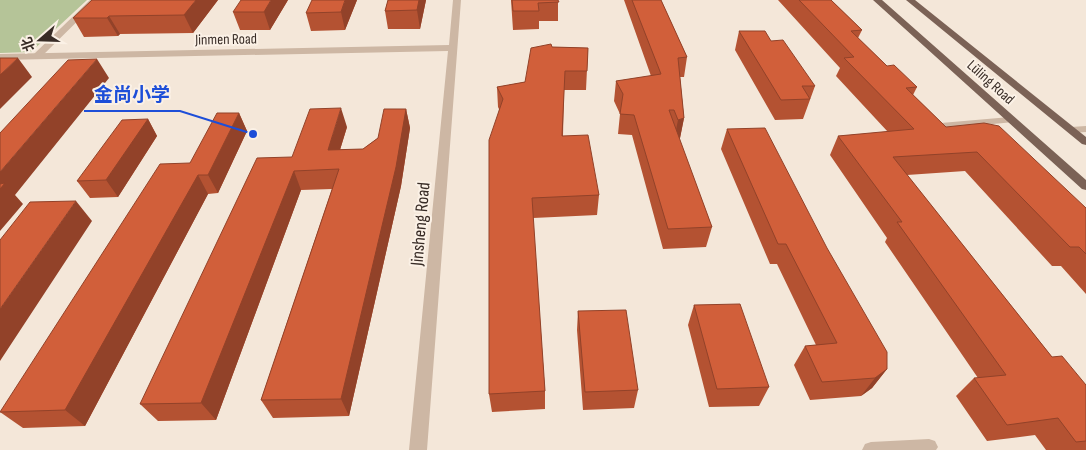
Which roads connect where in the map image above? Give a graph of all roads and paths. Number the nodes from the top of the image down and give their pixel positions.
1 (95, 0) edge
2 (457, 0) edge
3 (877, 0) edge
4 (910, 0) edge
5 (452, 48) junction
6 (37, 56) junction
7 (0, 57) edge
8 (1010, 120) junction
9 (941, 126) edge
10 (1071, 130) junction
11 (1086, 130) edge
12 (1086, 142) edge
13 (1086, 186) edge
14 (930, 447) dead end
15 (418, 450) edge
16 (871, 450) edge

1 - 6 street
2 - 5 street, Jinsheng Road
3 - 8 main road, Lüling Road
4 - 10 main road, Lüling Road
5 - 6 street, Jinmen Road
5 - 15 street, Jinsheng Road
6 - 7 street, Jinmen Road
8 - 9 street
8 - 13 main road, Lüling Road
10 - 11 street
10 - 12 main road, Lüling Road
14 - 16 street

